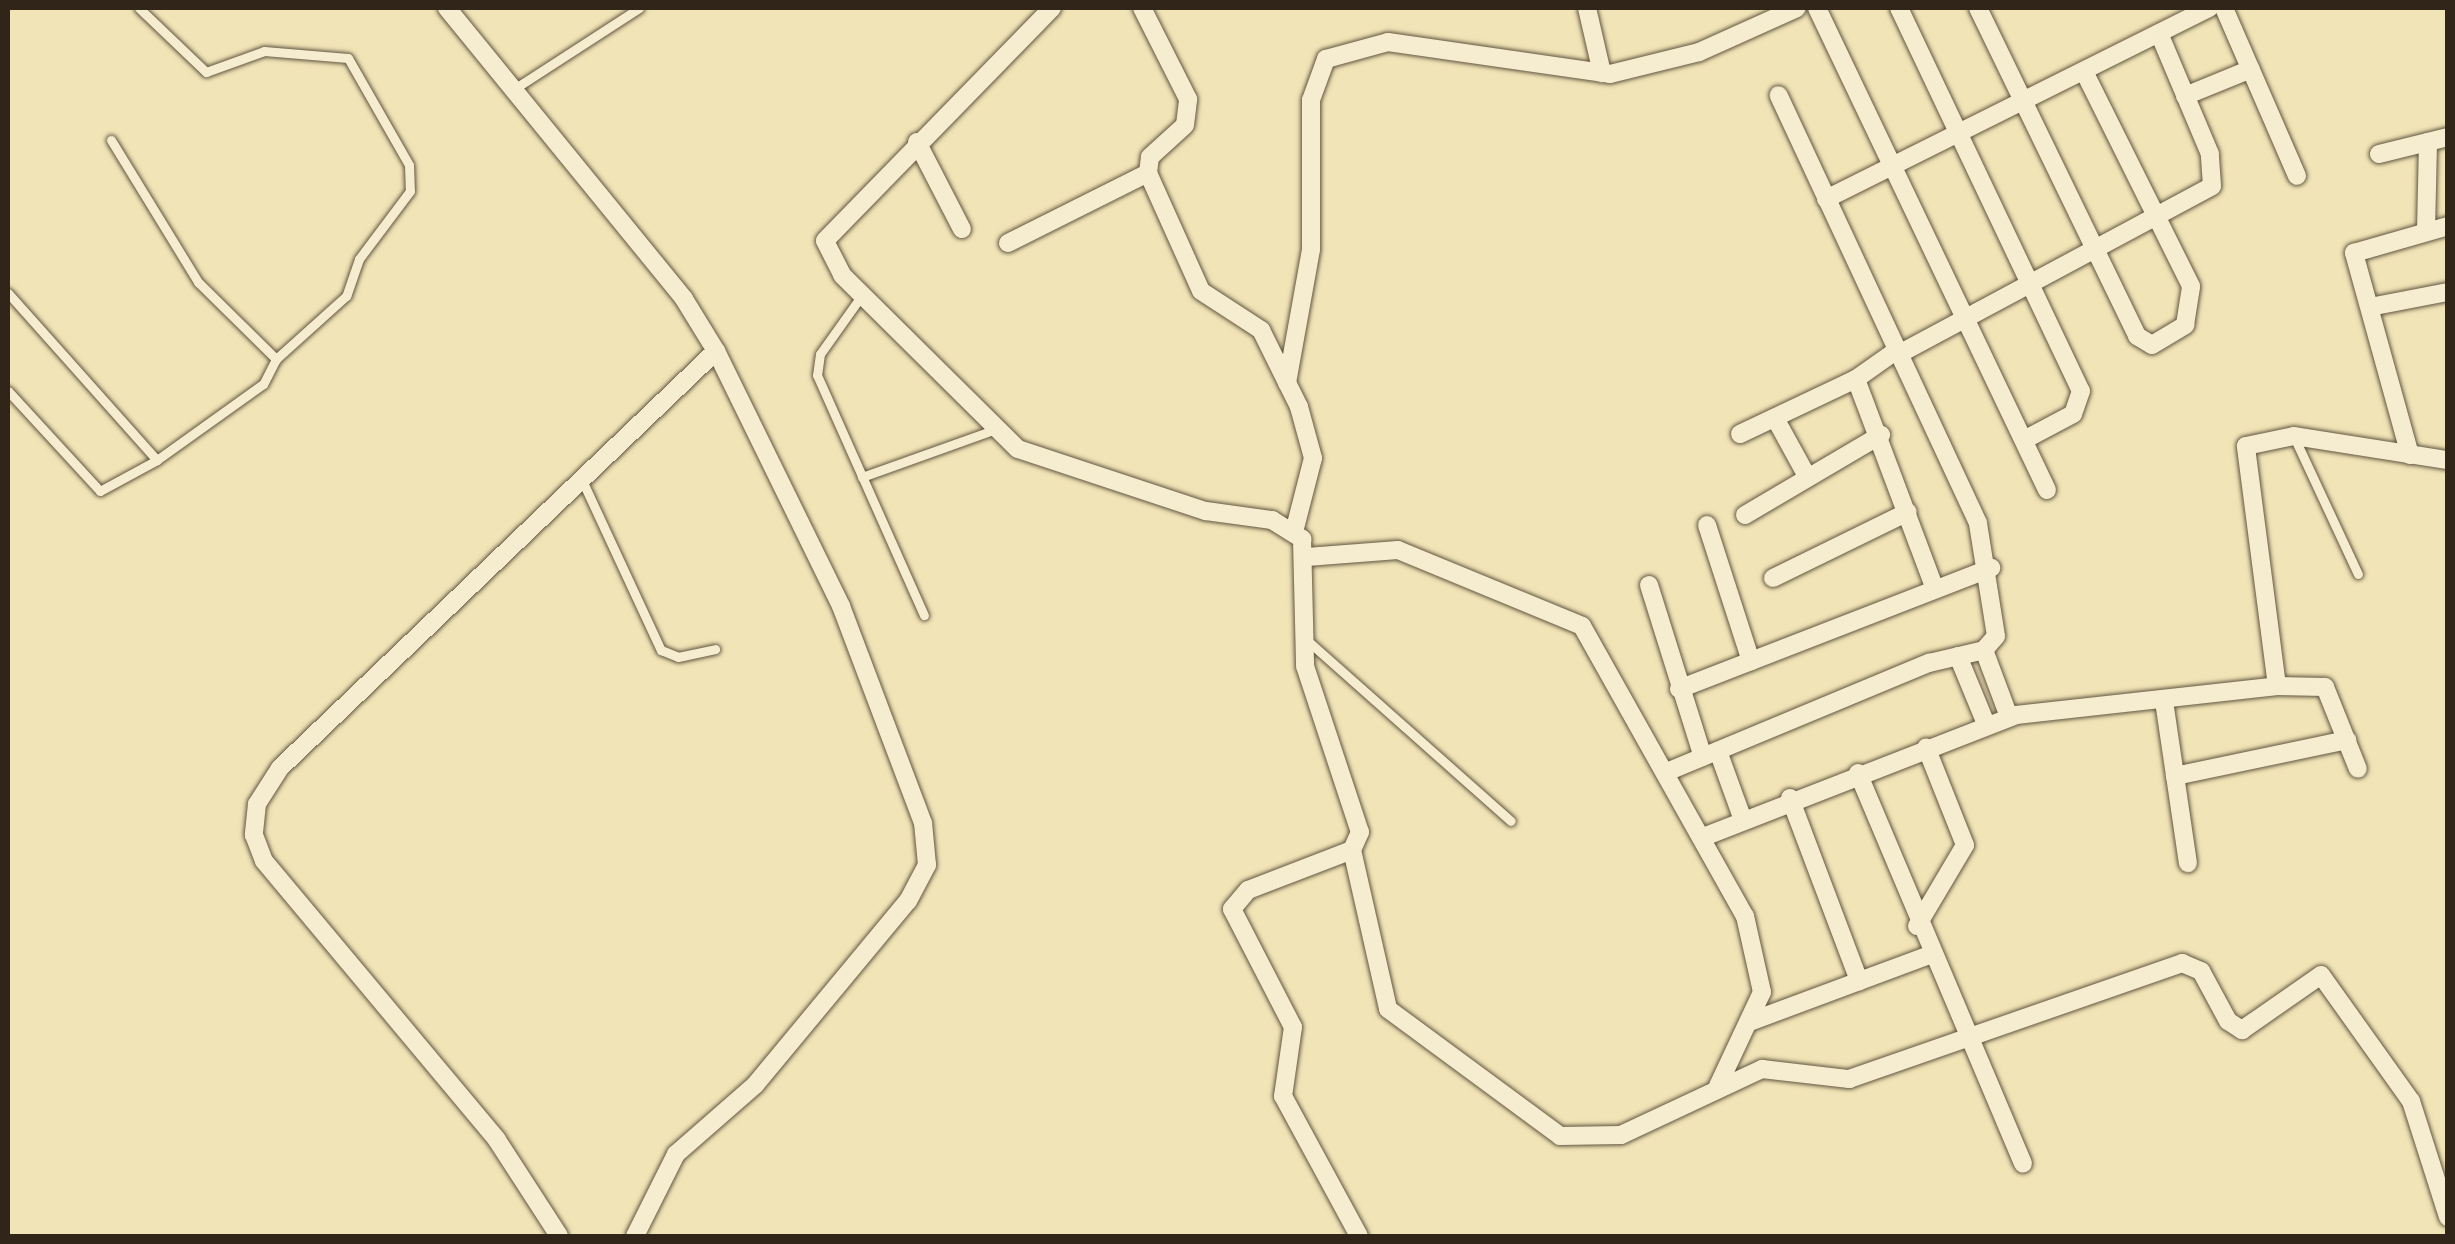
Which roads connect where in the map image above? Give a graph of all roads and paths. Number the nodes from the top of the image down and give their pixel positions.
1 (139, 8) edge
2 (447, 8) edge
3 (639, 8) edge
4 (1052, 8) edge
5 (1142, 8) edge
6 (1587, 8) edge
7 (1797, 8) edge
8 (1817, 8) edge
9 (1899, 8) edge
10 (1978, 8) edge
11 (2209, 8) edge
12 (2224, 8) edge
13 (2159, 33) junction
14 (2250, 68) junction
15 (2084, 72) junction
16 (1602, 74) junction
17 (514, 88) junction
18 (1778, 94) dead end
19 (2185, 96) junction
20 (2023, 103) junction
21 (1960, 134) junction
22 (2448, 137) edge
23 (112, 140) dead end
24 (918, 142) junction
25 (2428, 142) junction
26 (2379, 154) dead end
27 (1894, 166) junction
28 (1148, 173) junction
29 (2296, 176) dead end
30 (1826, 199) junction
31 (2162, 218) junction
32 (2448, 226) edge
33 (962, 229) dead end
34 (2426, 231) junction
35 (1008, 243) dead end
36 (2095, 253) junction
37 (2032, 285) junction
38 (2448, 292) edge
39 (8, 293) edge
40 (862, 295) junction
41 (2375, 306) junction
42 (1966, 320) junction
43 (716, 352) junction
44 (1898, 352) junction
45 (276, 359) junction
46 (1856, 379) junction
47 (1287, 382) junction
48 (8, 391) edge
49 (1776, 418) junction
50 (996, 429) junction
51 (1740, 434) dead end
52 (1881, 435) junction
53 (2294, 436) junction
54 (2024, 440) junction
55 (2410, 455) junction
56 (157, 460) junction
57 (2448, 460) edge
58 (580, 476) junction
59 (862, 477) junction
60 (1808, 478) junction
61 (2047, 490) dead end
62 (1908, 512) junction
63 (1745, 515) dead end
64 (1707, 525) dead end
65 (1294, 532) junction
66 (1307, 557) junction
67 (1992, 568) junction
68 (2358, 574) dead end
69 (1773, 578) dead end
70 (1649, 584) dead end
71 (1935, 590) junction
72 (924, 615) dead end
73 (1302, 636) junction
74 (715, 649) dead end
75 (1984, 650) junction
76 (1958, 656) junction
77 (1752, 661) junction
78 (2277, 686) junction
79 (1680, 689) junction
80 (2164, 701) junction
81 (2013, 716) junction
82 (1986, 724) junction
83 (2347, 740) junction
84 (1926, 747) junction
85 (1710, 754) junction
86 (2358, 769) dead end
87 (1669, 771) junction
88 (1858, 773) junction
89 (2175, 776) junction
90 (1790, 798) junction
91 (1742, 820) junction
92 (1511, 821) dead end
93 (1706, 836) junction
94 (1352, 850) junction
95 (2188, 864) dead end
96 (1917, 926) junction
97 (1930, 954) junction
98 (1860, 981) junction
99 (1752, 1021) junction
100 (1967, 1037) junction
101 (1717, 1086) junction
102 (2024, 1164) dead end
103 (2448, 1217) edge
104 (559, 1236) edge
105 (636, 1236) edge
106 (1359, 1236) edge

1 - 45 lane
2 - 17 street
3 - 17 lane
4 - 24 street
5 - 28 street
6 - 16 street
7 - 16 street
8 - 27 street
9 - 21 street
10 - 20 street
11 - 13 street
12 - 14 street
13 - 15 street
13 - 19 street
14 - 19 street
14 - 29 street
15 - 20 street
15 - 31 street
16 - 47 street
17 - 43 street
18 - 30 street
19 - 31 street
20 - 21 street
20 - 36 street
21 - 27 street
21 - 37 street
22 - 25 street
23 - 45 lane
24 - 33 street
24 - 40 street
25 - 26 street
25 - 34 street
27 - 30 street
27 - 42 street
28 - 35 street
28 - 47 street
30 - 44 street
31 - 36 street
31 - 36 street
32 - 34 street
34 - 41 street
36 - 37 street
37 - 42 street
37 - 54 street
38 - 41 street
39 - 56 lane
40 - 50 street
40 - 59 lane
41 - 55 street
42 - 44 street
42 - 54 street
43 - 58 street
43 - 105 street
44 - 46 street
44 - 67 street
45 - 56 lane
46 - 49 street
46 - 52 street
47 - 65 street
48 - 56 lane
49 - 51 street
49 - 60 street
50 - 59 lane
50 - 65 street
52 - 60 street
52 - 62 street
53 - 55 street
53 - 68 lane
53 - 78 street
54 - 61 street
55 - 57 street
58 - 74 lane
58 - 104 street
59 - 72 lane
60 - 63 street
62 - 69 street
62 - 71 street
64 - 77 street
65 - 66 street
66 - 73 street
66 - 87 street
67 - 71 street
67 - 75 street
70 - 79 street
71 - 77 street
73 - 92 lane
73 - 94 street
75 - 76 street
75 - 81 street
76 - 82 street
76 - 85 street
77 - 79 street
78 - 80 street
78 - 83 street
79 - 85 street
80 - 81 street
80 - 89 street
81 - 82 street
82 - 84 street
83 - 86 street
83 - 89 street
84 - 88 street
84 - 96 street
85 - 87 street
85 - 91 street
87 - 93 street
88 - 90 street
88 - 96 street
89 - 95 street
90 - 91 street
90 - 98 street
91 - 93 street
93 - 99 street
94 - 101 street
94 - 106 street
96 - 97 street
97 - 98 street
97 - 100 street
98 - 99 street
99 - 101 street
100 - 101 street
100 - 102 street
100 - 103 street

